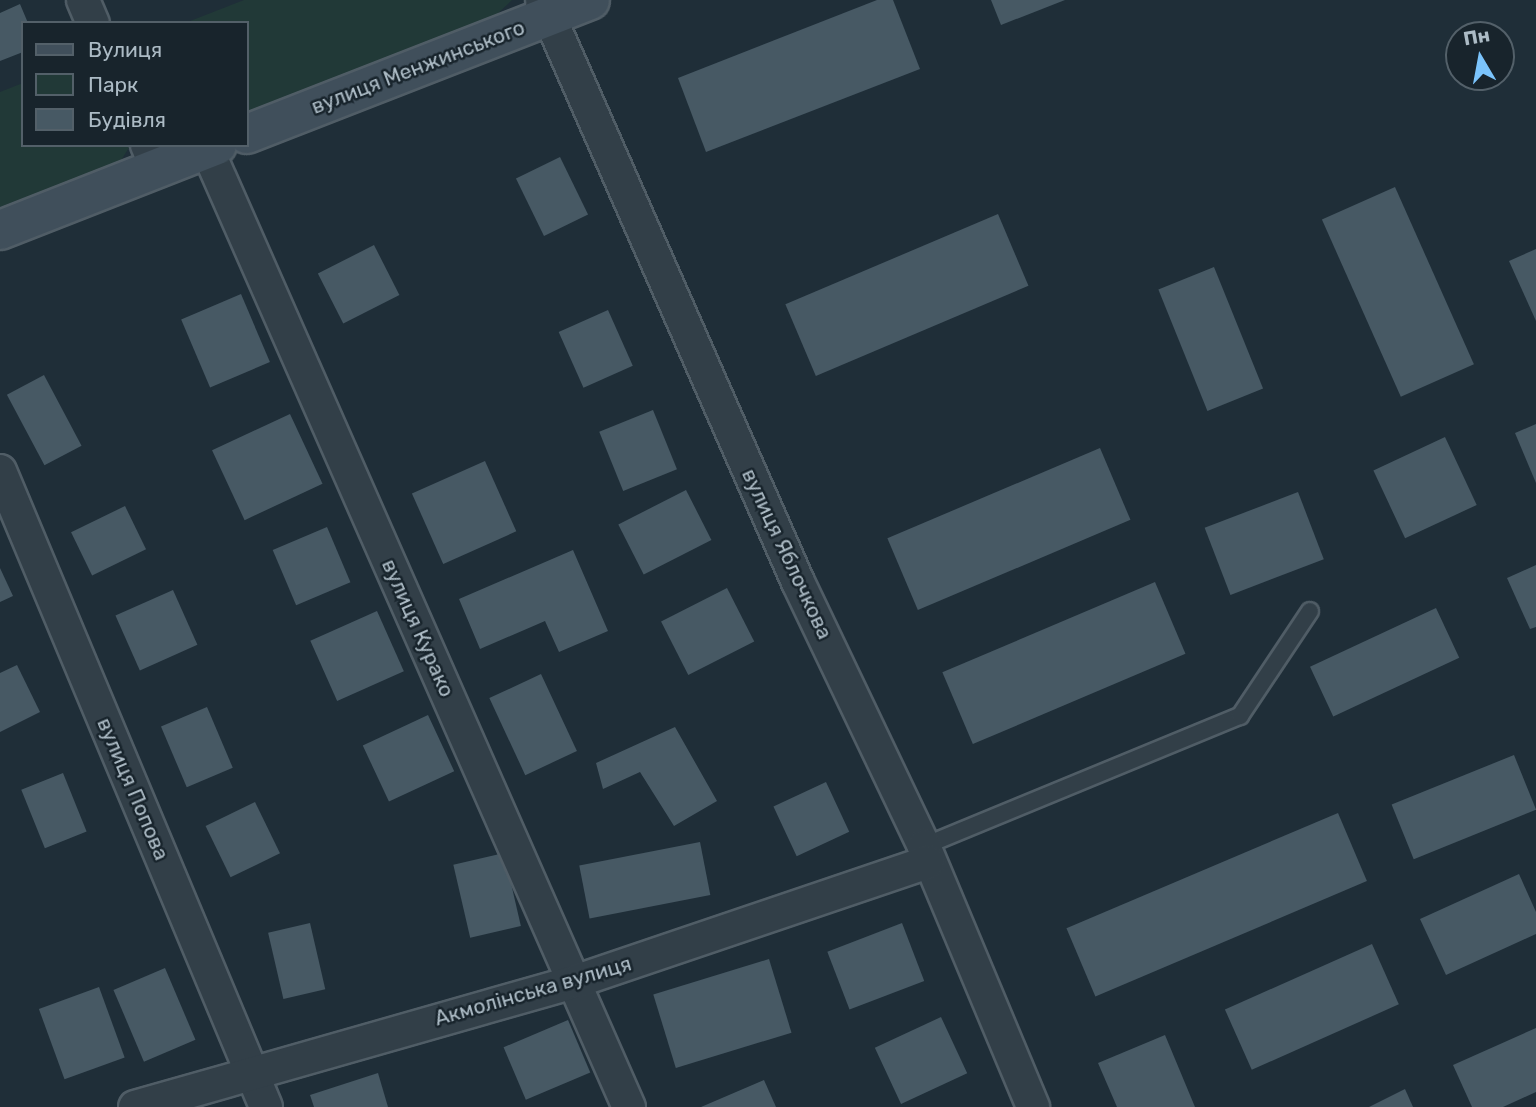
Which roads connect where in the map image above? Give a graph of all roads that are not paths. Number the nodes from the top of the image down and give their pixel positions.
1 (83, 0) edge
2 (590, 0) edge
3 (545, 8) edge
4 (92, 21) edge
5 (248, 134) edge
6 (212, 147) edge
7 (152, 157) edge
8 (0, 230) edge
9 (0, 471) edge
10 (1310, 611) dead end
11 (926, 854) junction
12 (574, 982) junction
13 (250, 1070) junction
14 (135, 1107) edge
15 (266, 1107) edge
16 (629, 1107) edge
17 (1033, 1107) edge

1 - 4 street
2 - 3 street, вулиця Менжинського
3 - 5 street, вулиця Менжинського
3 - 11 street, вулиця Яблочкова
6 - 7 street
6 - 12 street, вулиця Курако
7 - 8 street
9 - 13 street, вулиця Попова
10 - 11 lane
11 - 12 street, Акмолінська вулиця
11 - 17 street, вулиця Яблочкова
12 - 13 street, Акмолінська вулиця
12 - 16 street, вулиця Курако
13 - 14 street, Акмолінська вулиця
13 - 15 street, вулиця Попова

